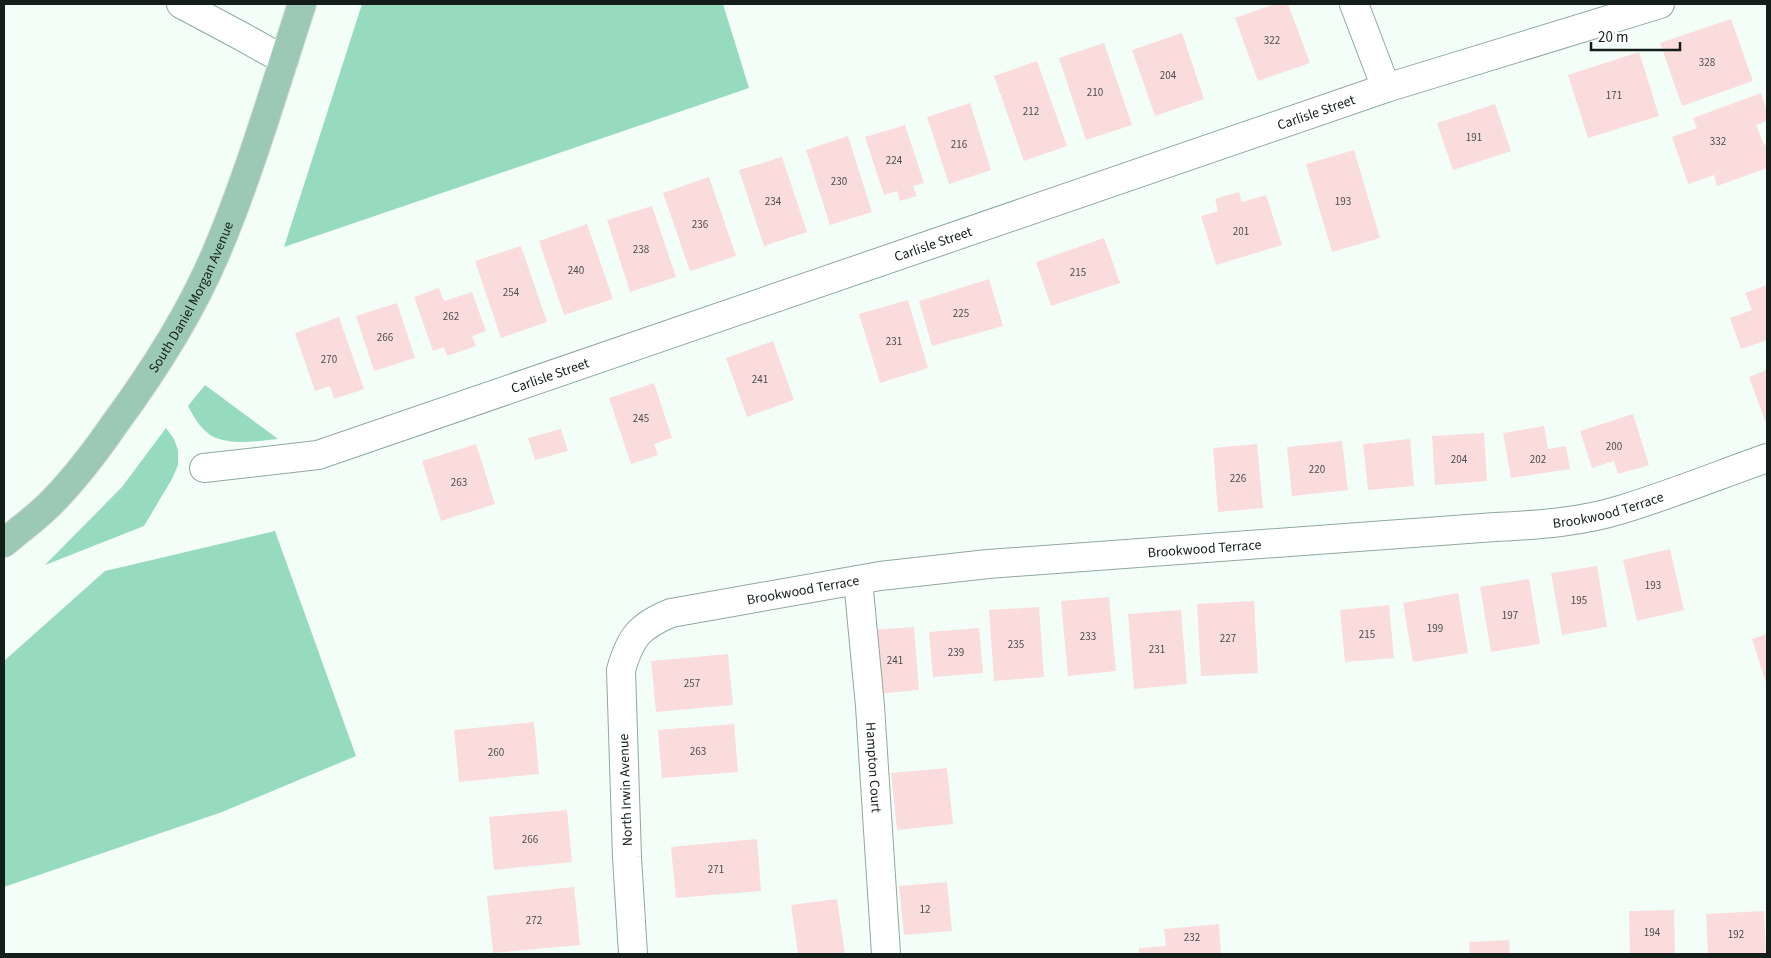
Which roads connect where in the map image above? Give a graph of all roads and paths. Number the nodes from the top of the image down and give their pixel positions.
1 (181, 4) edge
2 (302, 4) edge
3 (1354, 4) edge
4 (1660, 4) edge
5 (284, 60) junction
6 (1386, 88) junction
7 (1767, 458) edge
8 (204, 468) dead end
9 (4, 543) edge
10 (858, 580) junction
11 (640, 630) joint
12 (633, 954) edge
13 (886, 954) edge

1 - 5 street
2 - 5 main road, South Daniel Morgan Avenue
3 - 6 street
4 - 6 street, Carlisle Street
5 - 9 main road, South Daniel Morgan Avenue
6 - 8 street, Carlisle Street
7 - 10 street, Brookwood Terrace
10 - 11 street, Brookwood Terrace
10 - 13 street, Hampton Court
11 - 12 street, North Irwin Avenue

